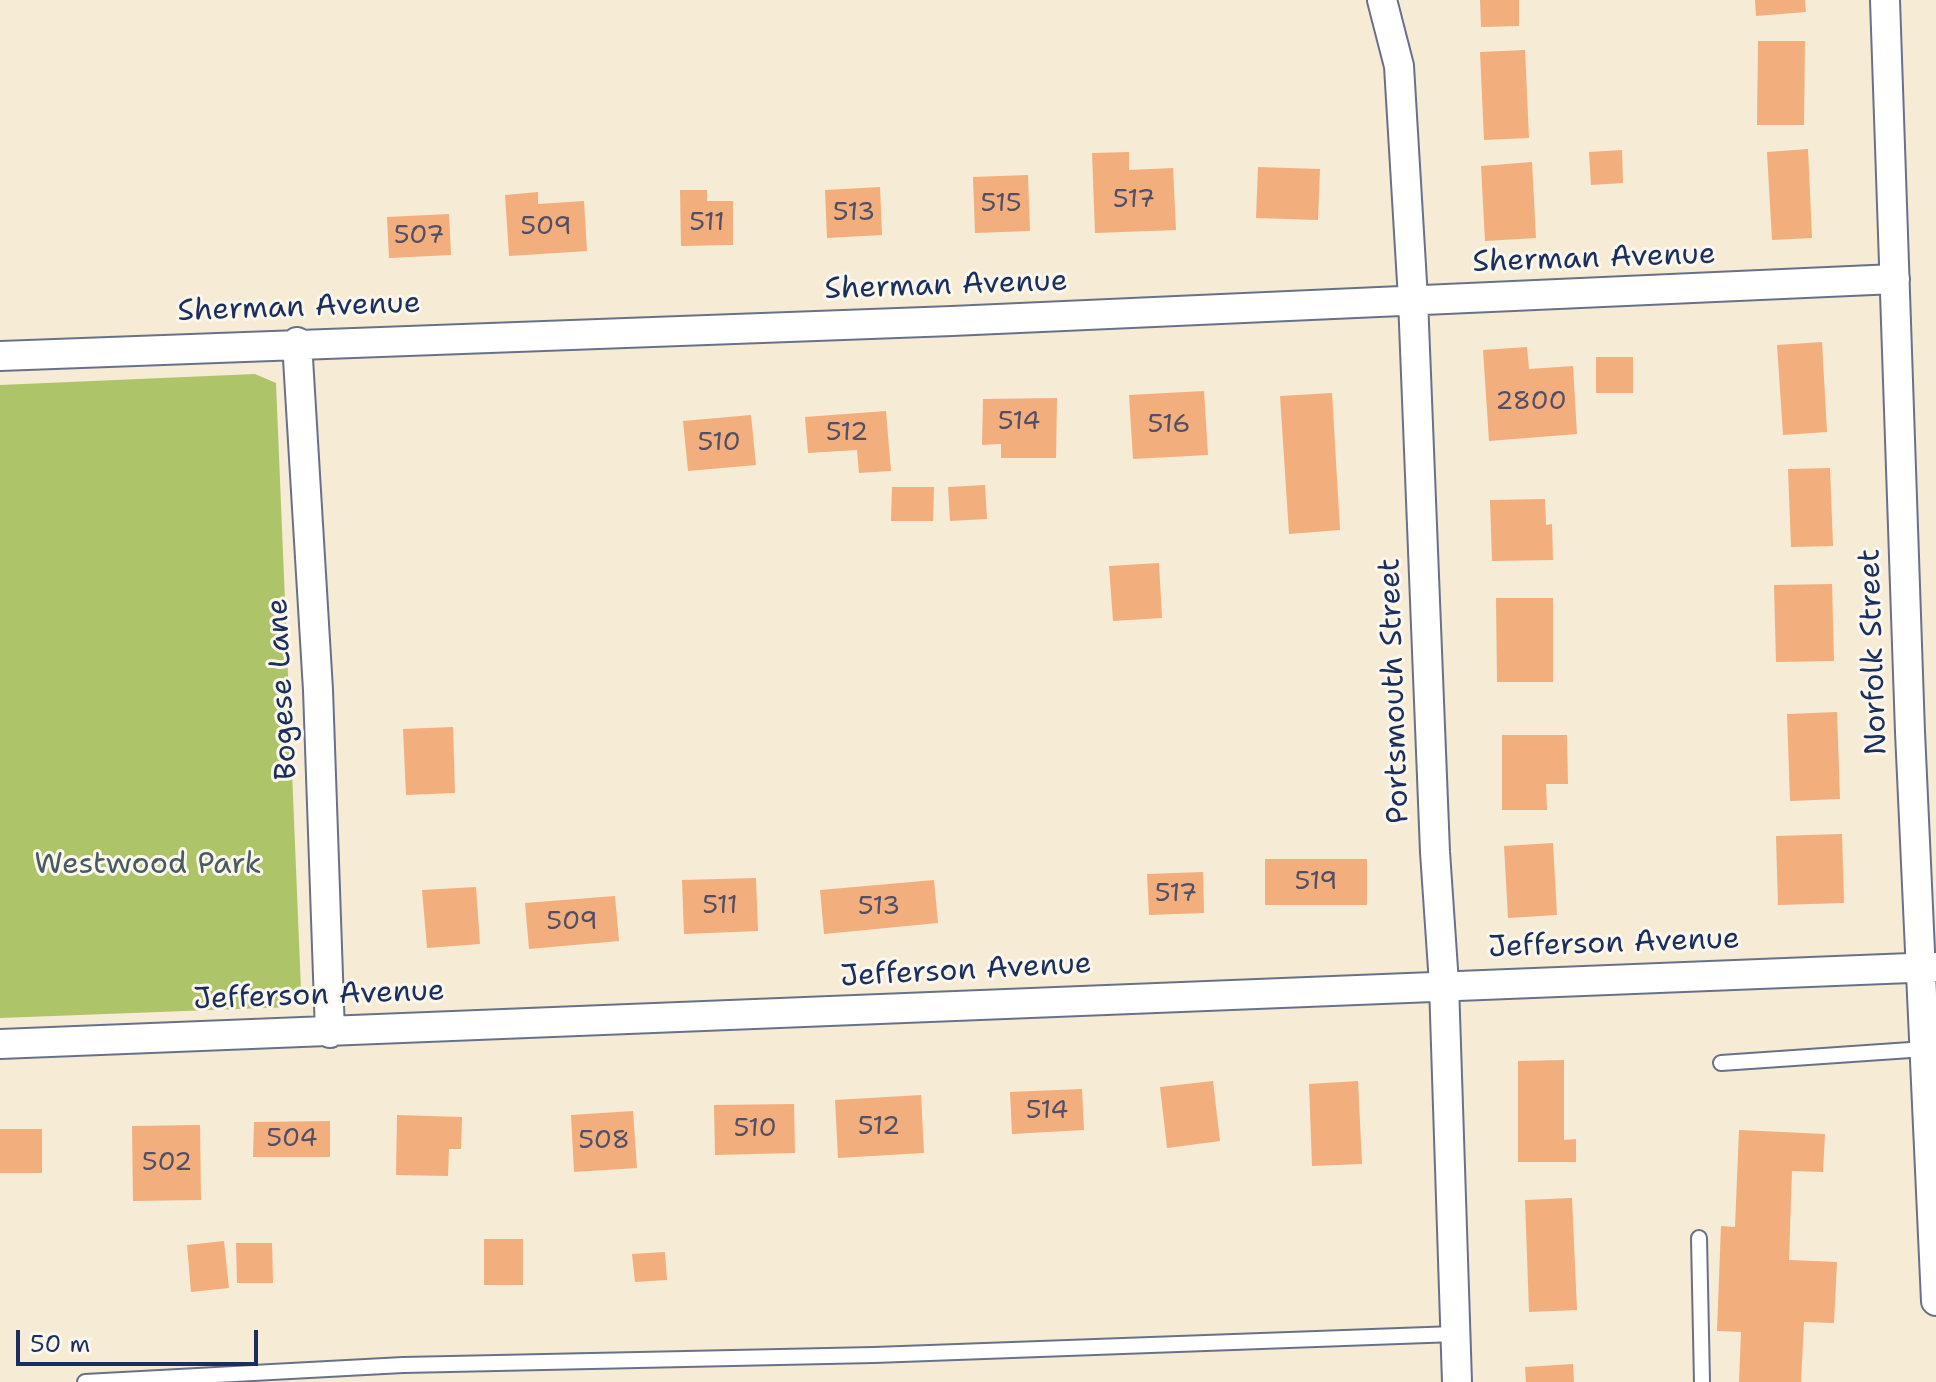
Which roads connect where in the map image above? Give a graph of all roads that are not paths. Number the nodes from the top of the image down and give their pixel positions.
1 (1382, 0) edge
2 (1885, 0) edge
3 (1895, 279) junction
4 (1413, 299) junction
5 (297, 342) junction
6 (0, 356) edge
7 (1929, 968) edge
8 (1444, 984) junction
9 (330, 1033) junction
10 (0, 1044) edge
11 (1925, 1049) junction
12 (1721, 1063) dead end
13 (1699, 1238) dead end
14 (1936, 1301) edge
15 (1455, 1334) junction
16 (85, 1382) edge
17 (1457, 1382) edge
18 (1702, 1382) edge

1 - 4 street, Portsmouth Street
2 - 3 street, Norfolk Street
3 - 4 street, Sherman Avenue
3 - 7 street, Norfolk Street
4 - 5 street, Sherman Avenue
4 - 8 street, Portsmouth Street
5 - 6 street, Sherman Avenue
5 - 9 street, Bogese Lane
7 - 8 street, Jefferson Avenue
7 - 11 street, Norfolk Street
8 - 9 street, Jefferson Avenue
8 - 15 street, Portsmouth Street
9 - 10 street, Jefferson Avenue
11 - 12 lane
11 - 14 street, Norfolk Street
13 - 18 lane
15 - 16 lane
15 - 17 street, Portsmouth Street

